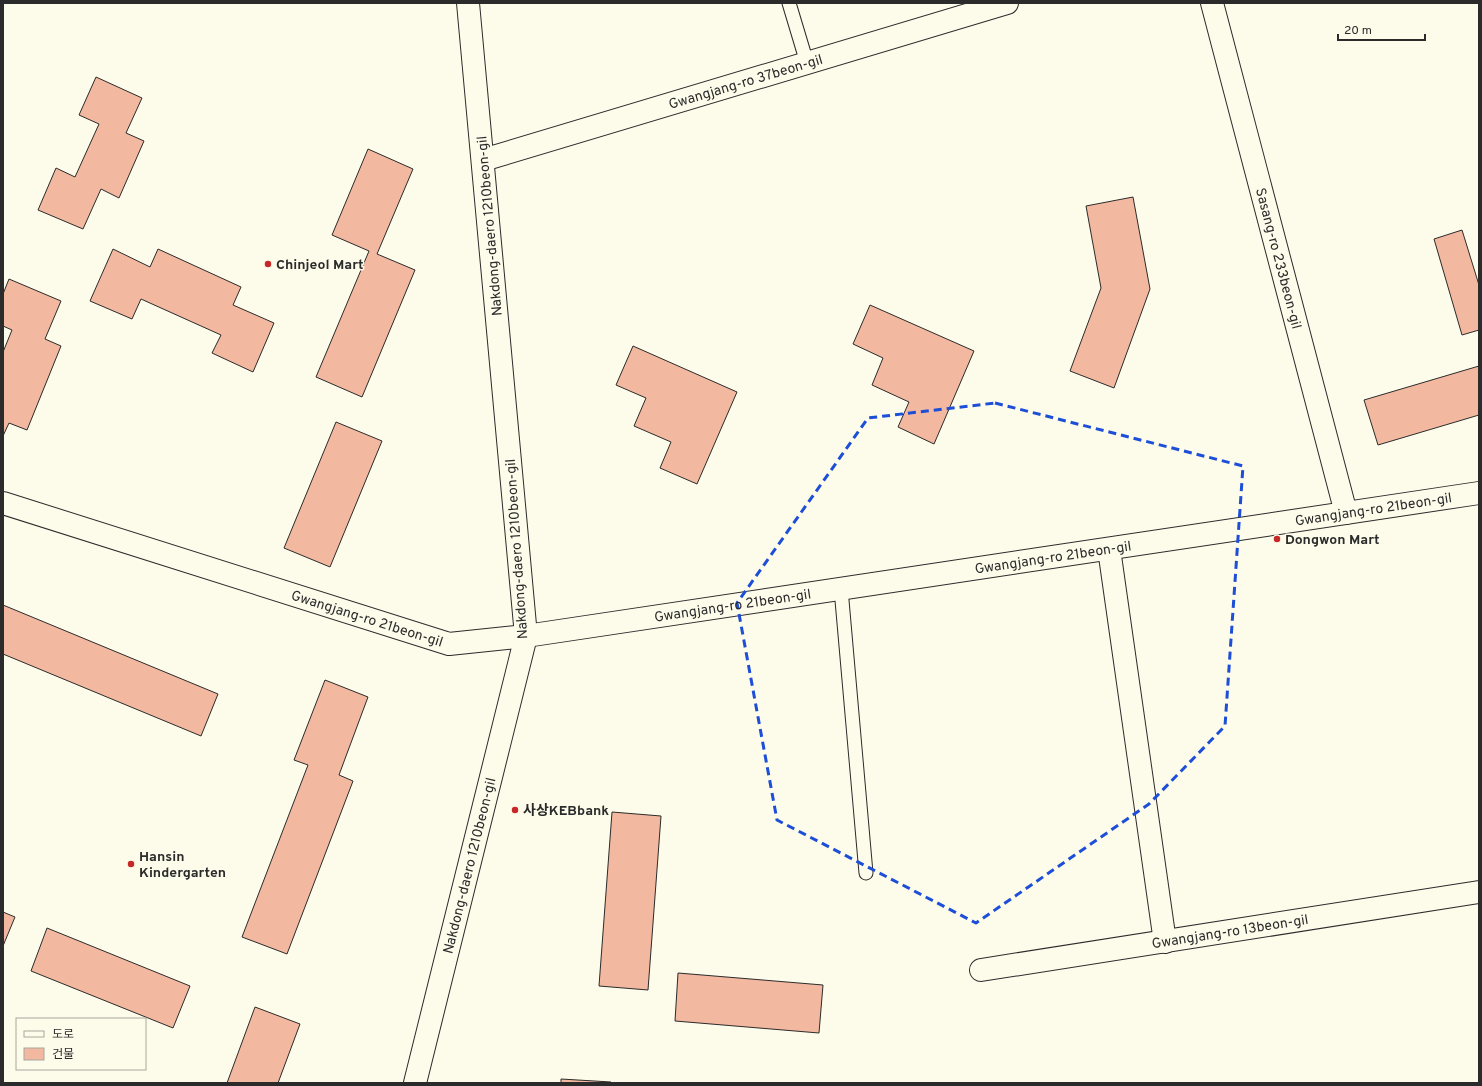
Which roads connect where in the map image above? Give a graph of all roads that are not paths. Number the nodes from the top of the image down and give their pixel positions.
1 (468, 3) edge
2 (789, 3) edge
3 (1007, 3) edge
4 (1212, 3) edge
5 (807, 63) junction
6 (483, 160) junction
7 (1479, 493) edge
8 (3, 503) edge
9 (1346, 513) junction
10 (1109, 548) junction
11 (842, 588) junction
12 (526, 636) junction
13 (866, 873) dead end
14 (1479, 892) edge
15 (1165, 942) junction
16 (980, 970) dead end
17 (415, 1083) edge

1 - 6 street, Nakdong-daero 1210beon-gil
2 - 5 lane
3 - 5 street, Gwangjang-ro 37beon-gil
4 - 9 street, Sasang-ro 233beon-gil
5 - 6 street, Gwangjang-ro 37beon-gil
6 - 12 street, Nakdong-daero 1210beon-gil
7 - 9 street, Gwangjang-ro 21beon-gil
8 - 12 street, Gwangjang-ro 21beon-gil
9 - 10 street, Gwangjang-ro 21beon-gil
10 - 11 street, Gwangjang-ro 21beon-gil
10 - 15 street
11 - 12 street, Gwangjang-ro 21beon-gil
11 - 13 lane
12 - 17 street, Nakdong-daero 1210beon-gil
14 - 15 street, Gwangjang-ro 13beon-gil
15 - 16 street, Gwangjang-ro 13beon-gil

